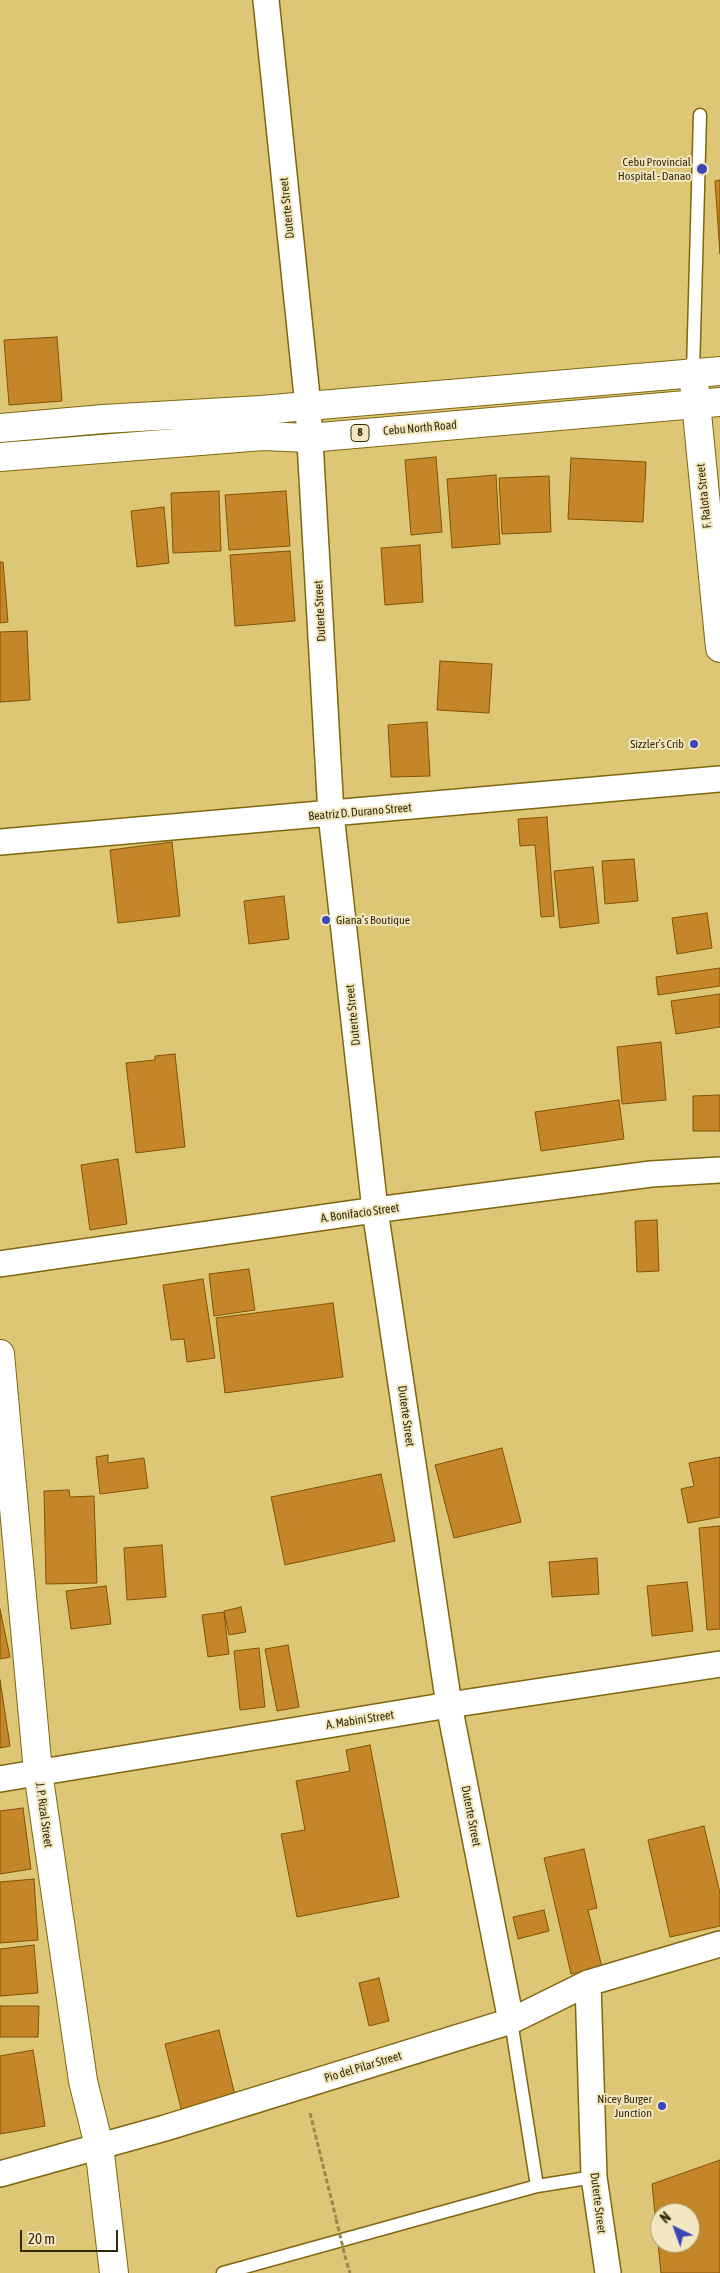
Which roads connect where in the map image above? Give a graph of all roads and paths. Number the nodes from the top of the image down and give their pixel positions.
1 (266, 0) edge
2 (700, 115) dead end
3 (720, 371) edge
4 (693, 372) junction
5 (707, 403) edge
6 (308, 406) junction
7 (0, 428) edge
8 (309, 438) junction
9 (0, 457) edge
10 (720, 648) edge
11 (720, 779) edge
12 (332, 814) junction
13 (0, 842) edge
14 (720, 1170) edge
15 (375, 1210) junction
16 (0, 1264) edge
17 (0, 1354) edge
18 (720, 1664) edge
19 (449, 1705) junction
20 (38, 1772) junction
21 (0, 1779) edge
22 (720, 1944) edge
23 (588, 1983) junction
24 (511, 2021) junction
25 (303, 2086) junction
26 (99, 2146) junction
27 (0, 2174) edge
28 (594, 2178) junction
29 (537, 2186) junction
30 (114, 2273) edge
31 (223, 2273) edge
32 (350, 2273) edge
33 (608, 2273) edge

1 - 6 street, Duterte Street
2 - 4 lane
3 - 4 main road
4 - 5 main road, F. Ralota Street
4 - 6 main road
5 - 8 main road, Cebu North Road / 8
5 - 10 main road, F. Ralota Street
6 - 7 main road
6 - 8 street, Duterte Street
8 - 9 main road, Cebu North Road / 8
8 - 12 street, Duterte Street
11 - 12 street, Beatriz D. Durano Street
12 - 13 street, Beatriz D. Durano Street
12 - 15 street, Duterte Street
14 - 15 street, A. Bonifacio Street
15 - 16 street, A. Bonifacio Street
15 - 19 street, Duterte Street
17 - 20 main road, J. P. Rizal Street
18 - 19 street, A. Mabini Street
19 - 20 street, A. Mabini Street
19 - 24 street, Duterte Street
20 - 21 street, A. Mabini Street
20 - 26 main road, J. P. Rizal Street
22 - 23 street, Pio del Pilar Street
23 - 24 street, Pio del Pilar Street
23 - 28 street, Duterte Street
24 - 25 street, Pio del Pilar Street
24 - 29 lane
25 - 26 street, Pio del Pilar Street
25 - 32 path, bridge
26 - 27 street, Pio del Pilar Street
26 - 30 main road, J. P. Rizal Street
28 - 29 lane
28 - 33 street, Duterte Street
29 - 31 lane

